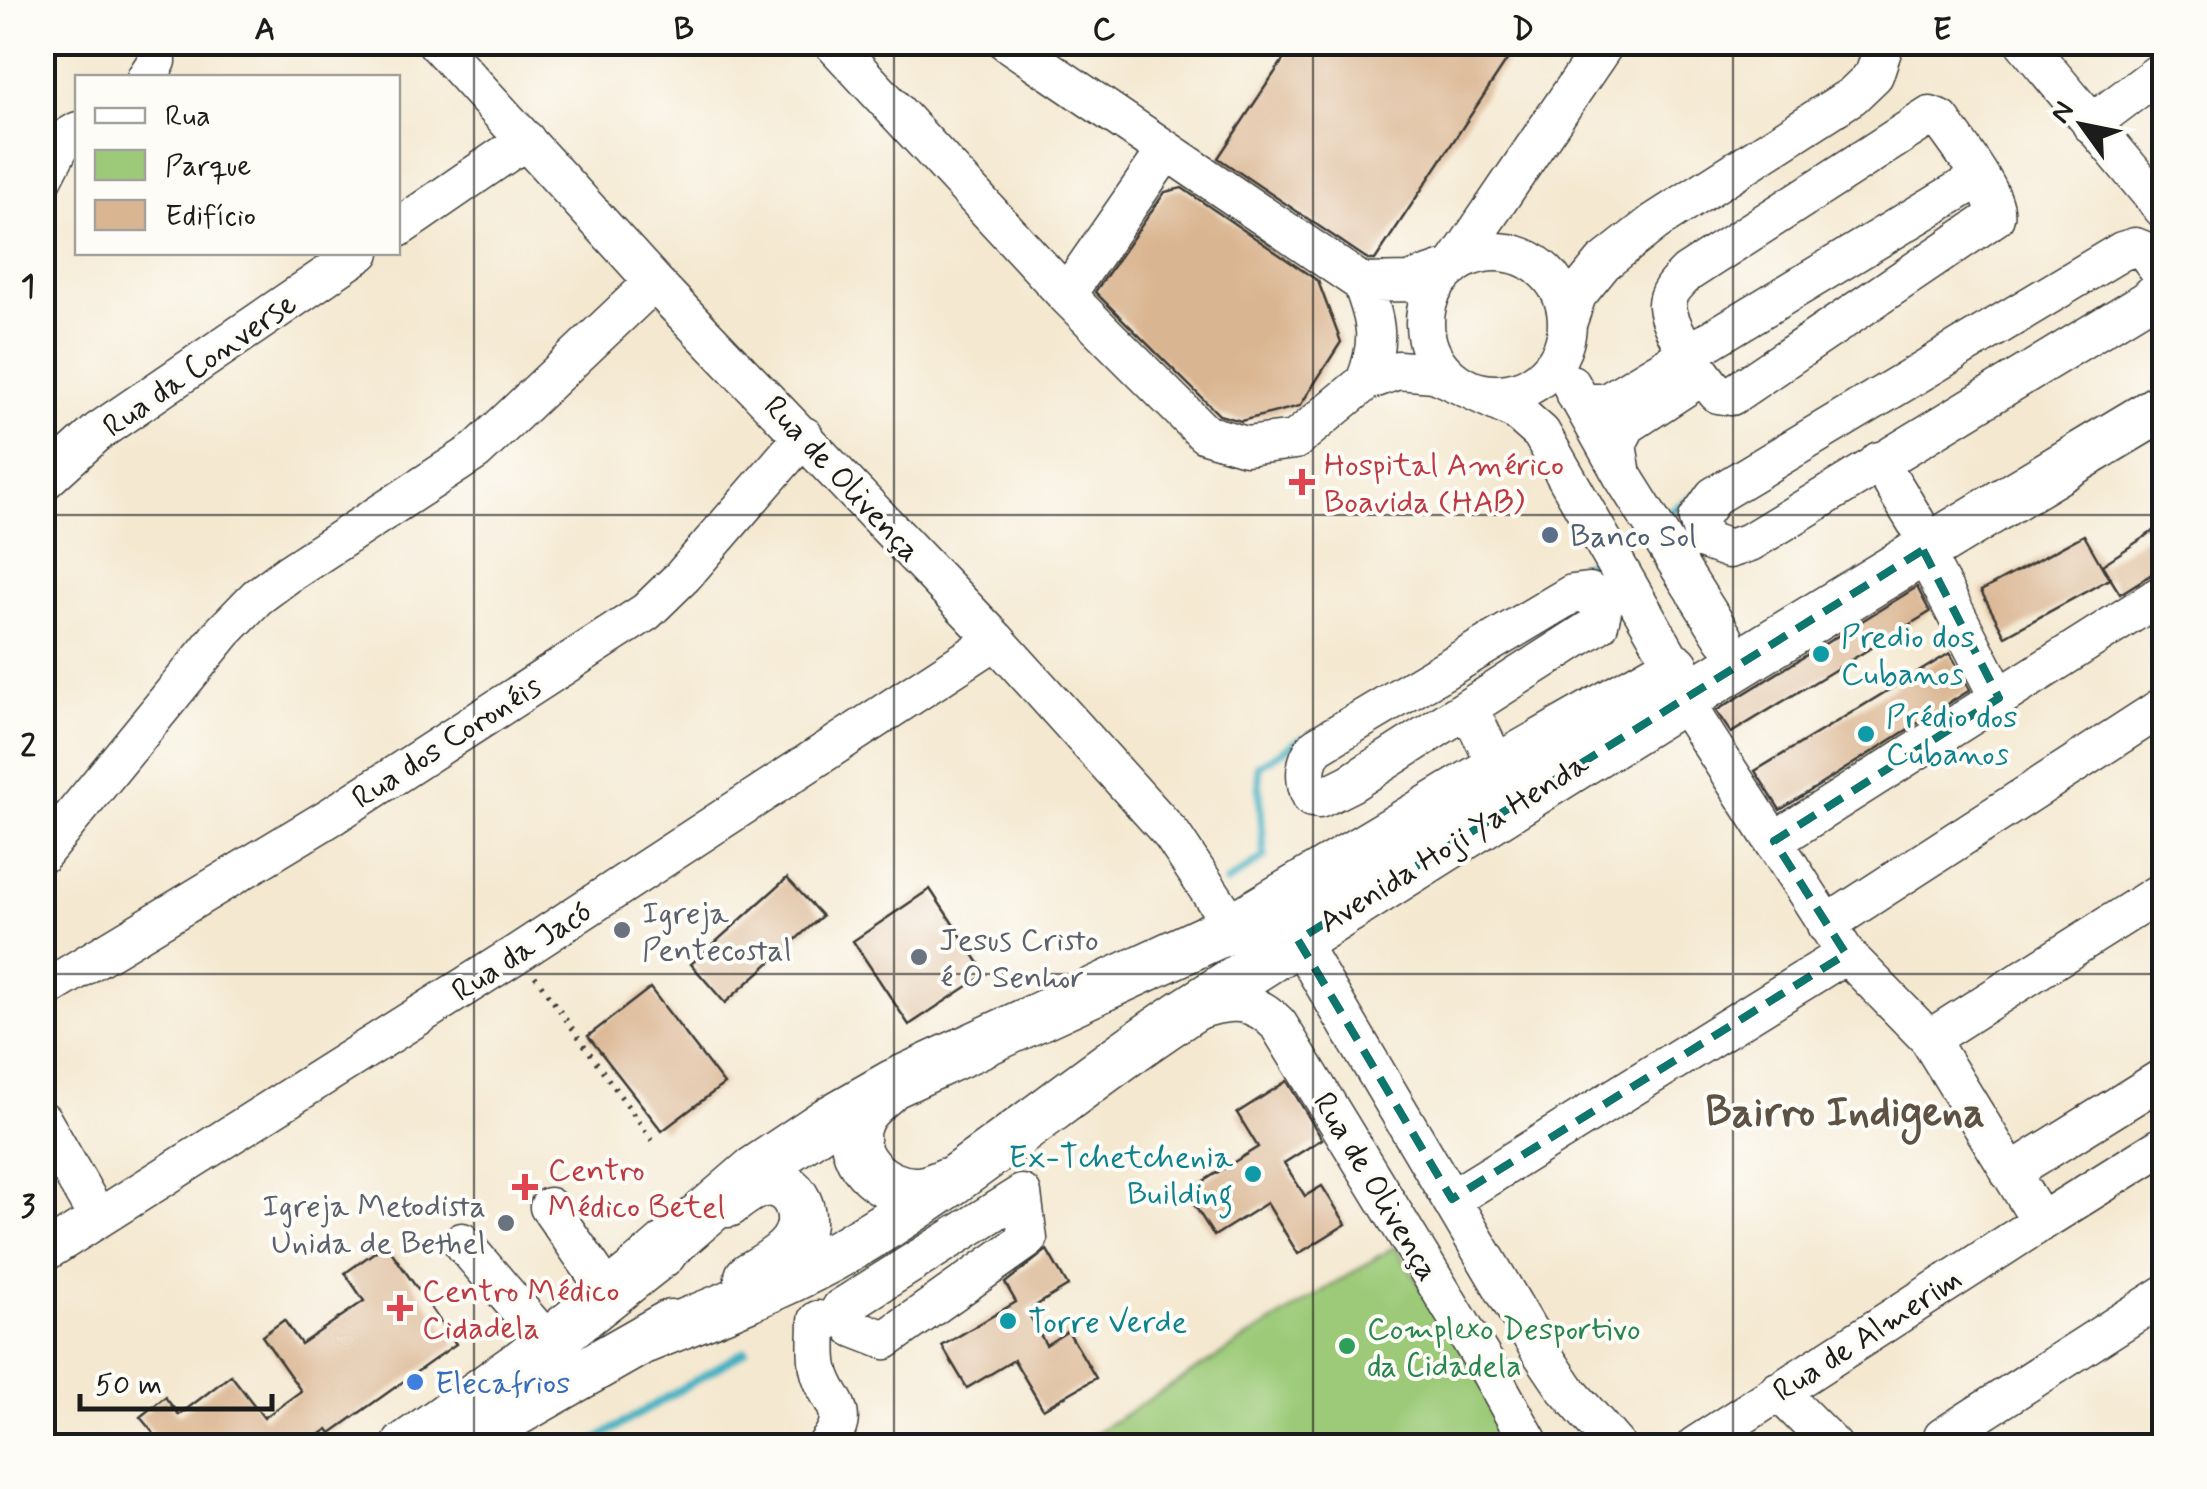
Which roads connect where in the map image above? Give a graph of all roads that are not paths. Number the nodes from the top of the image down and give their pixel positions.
1 (436, 42) edge
2 (832, 42) edge
3 (1007, 42) edge
4 (1606, 42) edge
5 (1885, 42) edge
6 (2024, 42) edge
7 (2164, 69) edge
8 (2091, 124) junction
9 (75, 132) edge
10 (526, 140) junction
11 (1166, 151) junction
12 (1979, 178) junction
13 (42, 180) edge
14 (2164, 210) edge
15 (400, 227) edge
16 (357, 255) edge
17 (1453, 267) junction
18 (654, 282) junction
19 (1362, 283) junction
20 (1066, 296) junction
21 (1566, 333) junction
22 (1695, 364) junction
23 (2164, 378) edge
24 (1365, 382) junction
25 (1473, 390) junction
26 (1575, 395) junction
27 (2164, 406) edge
28 (804, 436) junction
29 (1879, 461) junction
30 (1622, 475) junction
31 (42, 483) edge
32 (1920, 536) junction
33 (2164, 593) edge
34 (1724, 638) junction
35 (996, 640) junction
36 (1678, 683) junction
37 (1999, 698) junction
38 (2164, 706) edge
39 (1469, 709) junction
40 (1498, 768) junction
41 (1774, 841) junction
42 (42, 854) edge
43 (2164, 890) edge
44 (1233, 927) junction
45 (1298, 940) junction
46 (1836, 940) junction
47 (42, 991) edge
48 (1176, 1018) junction
49 (1929, 1039) junction
50 (2164, 1077) edge
51 (893, 1084) junction
52 (42, 1120) edge
53 (2164, 1145) edge
54 (2010, 1173) junction
55 (947, 1182) junction
56 (1452, 1199) junction
57 (549, 1207) dead end
58 (98, 1218) junction
59 (2040, 1222) junction
60 (462, 1242) dead end
61 (42, 1254) edge
62 (623, 1283) junction
63 (753, 1294) junction
64 (2164, 1295) edge
65 (833, 1320) junction
66 (646, 1339) junction
67 (548, 1343) junction
68 (1778, 1391) junction
69 (1934, 1443) edge
70 (406, 1446) edge
71 (456, 1446) edge
72 (826, 1446) edge
73 (1531, 1446) edge
74 (1616, 1446) edge
75 (1695, 1446) edge
76 (1832, 1446) edge

1 - 10 street, Rua de Olivença
2 - 20 street
3 - 11 street
4 - 17 street
5 - 21 street
6 - 8 street
7 - 8 street
8 - 14 street
9 - 13 street
10 - 15 street
10 - 18 street, Rua de Olivença
11 - 19 street
11 - 20 street
12 - 22 street
12 - 22 street
12 - 22 street
16 - 31 street, Rua da Converse
17 - 19 street
17 - 21 street
17 - 25 street
18 - 28 street, Rua de Olivença
18 - 42 street
19 - 24 street
20 - 24 street
21 - 25 street
21 - 26 street
22 - 26 street
22 - 30 street
23 - 32 main road, Avenida Hoji Ya Henda
24 - 25 street
25 - 36 street
26 - 30 street
27 - 32 main road, Avenida Hoji Ya Henda
28 - 35 street, Rua de Olivença
28 - 47 street, Rua dos Coronéis
29 - 29 street
29 - 32 street
30 - 34 street
32 - 34 main road, Avenida Hoji Ya Henda
32 - 36 main road, Avenida Hoji Ya Henda
32 - 37 street
33 - 37 street
34 - 36 main road, Avenida Hoji Ya Henda
35 - 44 street, Rua de Olivença
35 - 58 street, Rua da Jacó
36 - 40 main road, Avenida Hoji Ya Henda
36 - 41 street
36 - 45 main road, Avenida Hoji Ya Henda
37 - 41 street
38 - 46 street
39 - 39 street
39 - 40 street
40 - 44 main road, Avenida Hoji Ya Henda
41 - 46 street
43 - 49 street
44 - 51 main road, Avenida Hoji Ya Henda
45 - 48 main road, Avenida Hoji Ya Henda
45 - 56 street
46 - 49 street
46 - 56 street
48 - 55 main road, Avenida Hoji Ya Henda
48 - 73 street, Rua de Olivença
49 - 54 street
50 - 54 street
51 - 55 main road
51 - 62 main road, Avenida Hoji Ya Henda
52 - 58 street
53 - 59 street, Rua de Almerim
54 - 59 street
55 - 63 main road, Avenida Hoji Ya Henda
56 - 74 street
57 - 62 street
58 - 61 street, Rua da Jacó
59 - 68 street, Rua de Almerim
60 - 67 street
62 - 66 main road
62 - 67 main road
63 - 65 street
63 - 66 main road, Avenida Hoji Ya Henda
64 - 69 street
65 - 65 street
65 - 72 street
66 - 71 main road
67 - 70 main road
68 - 75 street, Rua de Almerim
68 - 76 street

